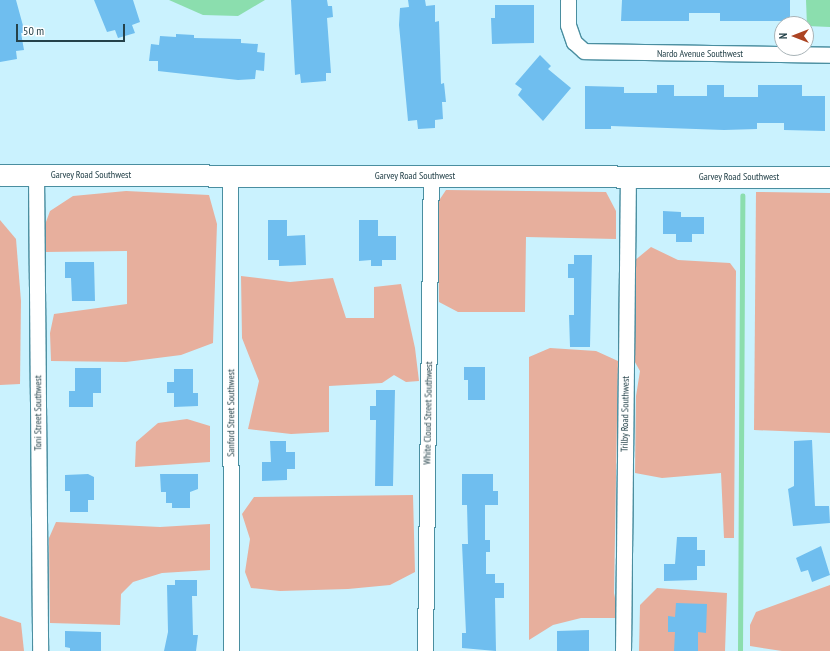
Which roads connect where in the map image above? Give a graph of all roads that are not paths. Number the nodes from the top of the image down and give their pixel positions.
1 (568, 0) edge
2 (830, 55) edge
3 (0, 175) edge
4 (36, 175) junction
5 (230, 176) junction
6 (431, 176) junction
7 (628, 177) junction
8 (830, 177) edge
9 (40, 651) edge
10 (231, 651) edge
11 (425, 651) edge
12 (623, 651) edge

1 - 2 street, Nardo Avenue Southwest
3 - 4 street, Garvey Road Southwest
4 - 5 street, Garvey Road Southwest
4 - 9 street, Toni Street Southwest
5 - 6 street, Garvey Road Southwest
5 - 10 street, Sanford Street Southwest
6 - 7 street, Garvey Road Southwest
6 - 11 street, White Cloud Street Southwest
7 - 8 street, Garvey Road Southwest
7 - 12 street, Trilby Road Southwest

